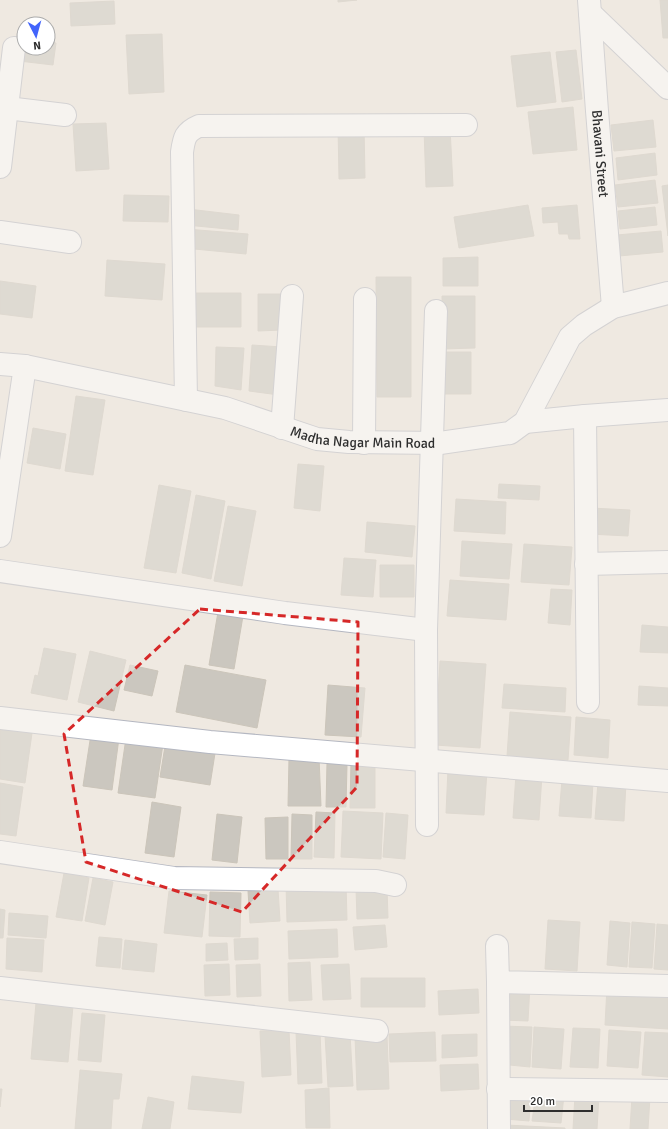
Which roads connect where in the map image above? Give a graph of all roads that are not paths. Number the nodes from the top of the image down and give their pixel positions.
1 (590, 6) edge
2 (14, 48) dead end
3 (668, 88) edge
4 (7, 108) junction
5 (65, 115) dead end
6 (466, 125) dead end
7 (0, 167) edge
8 (0, 232) edge
9 (70, 242) dead end
10 (668, 293) edge
11 (292, 296) dead end
12 (365, 298) dead end
13 (613, 307) junction
14 (436, 311) dead end
15 (0, 364) edge
16 (25, 366) junction
17 (186, 400) junction
18 (668, 410) edge
19 (585, 416) junction
20 (525, 422) junction
21 (282, 428) junction
22 (364, 443) junction
23 (432, 443) junction
24 (0, 536) edge
25 (668, 562) edge
26 (586, 564) junction
27 (0, 571) edge
28 (426, 630) junction
29 (588, 702) dead end
30 (0, 718) edge
31 (426, 760) junction
32 (668, 781) edge
33 (427, 825) dead end
34 (0, 852) edge
35 (395, 885) dead end
36 (496, 946) dead end
37 (498, 982) junction
38 (668, 986) edge
39 (0, 988) edge
40 (377, 1031) dead end
41 (498, 1090) junction
42 (668, 1091) edge
43 (499, 1129) edge

1 - 3 street
1 - 13 street, Bhavani Street
2 - 4 street
4 - 5 street
4 - 7 street
6 - 17 street
8 - 9 street
10 - 13 street, Madha Nagar Main Road
11 - 21 street
12 - 22 street
13 - 20 street, Madha Nagar Main Road
14 - 23 street
15 - 16 street, Madha Nagar Main Road
16 - 17 street, Madha Nagar Main Road
16 - 24 street
17 - 21 street, Madha Nagar Main Road
18 - 19 street
19 - 20 street
19 - 26 street
20 - 23 street, Madha Nagar Main Road
21 - 22 street, Madha Nagar Main Road
22 - 23 street, Madha Nagar Main Road
23 - 28 street
25 - 26 street
26 - 29 street
27 - 28 street
28 - 31 street
30 - 31 street
31 - 32 street
31 - 33 street
34 - 35 street
36 - 37 street
37 - 38 street
37 - 41 street
39 - 40 street
41 - 42 street
41 - 43 street

